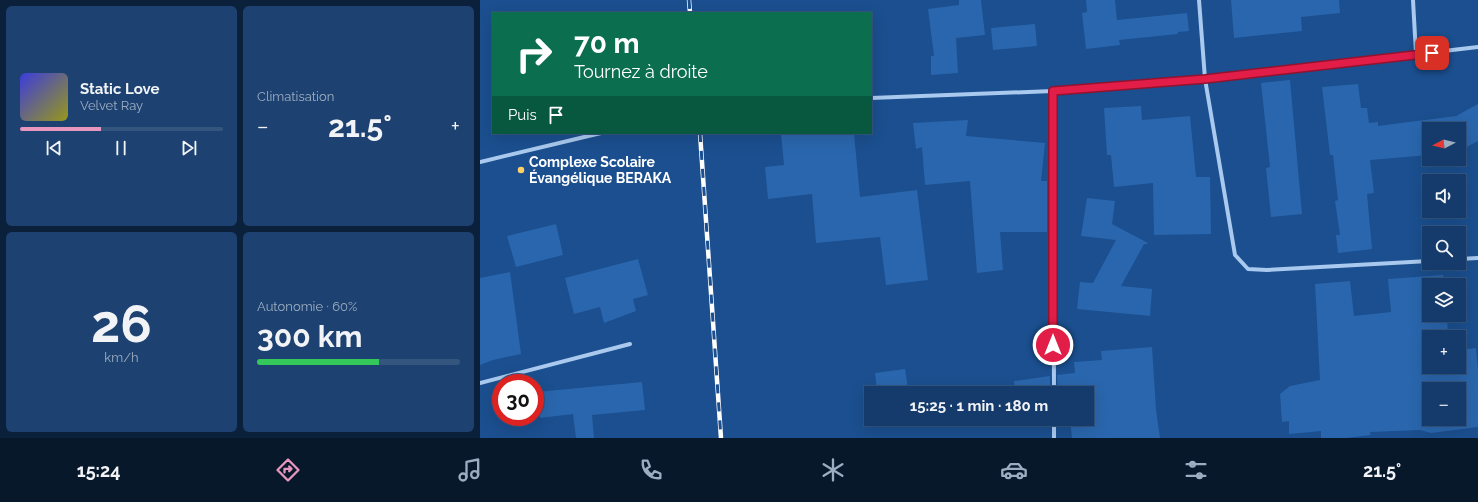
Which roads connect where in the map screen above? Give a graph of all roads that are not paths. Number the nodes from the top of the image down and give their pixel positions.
1 (1199, 0) edge
2 (1413, 0) edge
3 (1478, 47) edge
4 (1416, 54) junction
5 (1205, 79) junction
6 (1053, 91) junction
7 (872, 98) edge
8 (597, 134) edge
9 (480, 162) edge
10 (1478, 258) edge
11 (1466, 259) edge
12 (1422, 261) edge
13 (630, 344) dead end
14 (480, 383) edge
15 (1054, 386) edge
16 (1054, 426) edge
17 (1054, 438) edge

1 - 5 street
2 - 4 street
3 - 4 street
4 - 5 street
5 - 6 street
5 - 12 street
6 - 7 street
6 - 15 street
8 - 9 street
10 - 11 street
13 - 14 street
16 - 17 street

